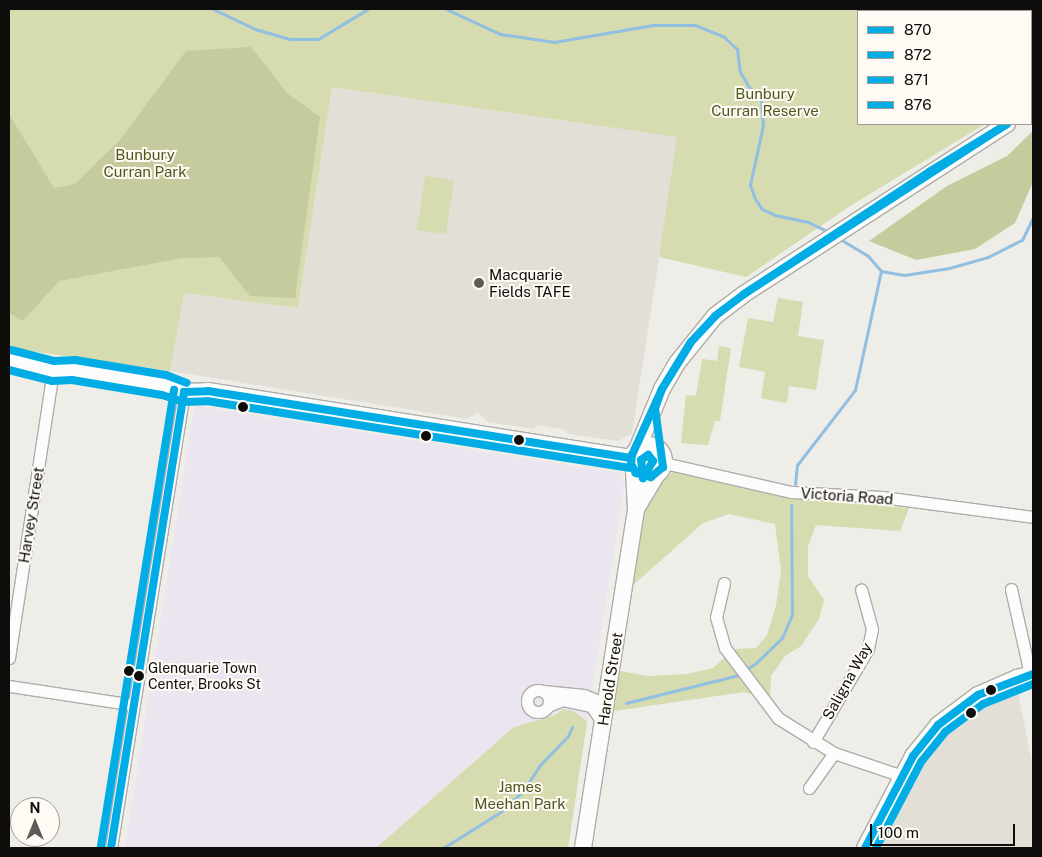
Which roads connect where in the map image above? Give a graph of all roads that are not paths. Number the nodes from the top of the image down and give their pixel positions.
1 (1005, 125) edge
2 (9, 360) edge
3 (53, 371) junction
4 (184, 392) junction
5 (656, 408) junction
6 (634, 458) junction
7 (661, 463) junction
8 (636, 509) junction
9 (1033, 517) edge
10 (724, 583) dead end
11 (861, 589) dead end
12 (1011, 589) dead end
13 (9, 658) edge
14 (1032, 674) edge
15 (610, 679) junction
16 (9, 686) edge
17 (543, 691) junction
18 (584, 695) junction
19 (134, 705) junction
20 (598, 705) junction
21 (548, 706) junction
22 (813, 742) junction
23 (834, 753) junction
24 (902, 776) junction
25 (809, 788) dead end
26 (111, 848) edge
27 (583, 848) edge
28 (865, 848) edge

1 - 5 main road
2 - 3 main road
3 - 4 main road
3 - 13 street, Harvey Street
4 - 6 main road
4 - 19 street
5 - 6 main road
5 - 7 main road
6 - 7 main road
6 - 7 main road
6 - 8 main road, Harold Street
7 - 8 main road, Harold Street
7 - 9 street, Victoria Road
8 - 15 main road, Harold Street
10 - 22 street
11 - 22 street, Saligna Way
12 - 14 street
14 - 24 main road
15 - 18 street
15 - 20 main road, Harold Street
16 - 19 street
17 - 18 street
17 - 21 street
17 - 21 street
18 - 20 street
19 - 26 street
20 - 21 street
20 - 27 main road, Harold Street
22 - 23 street
23 - 24 street
23 - 25 street
24 - 28 main road

